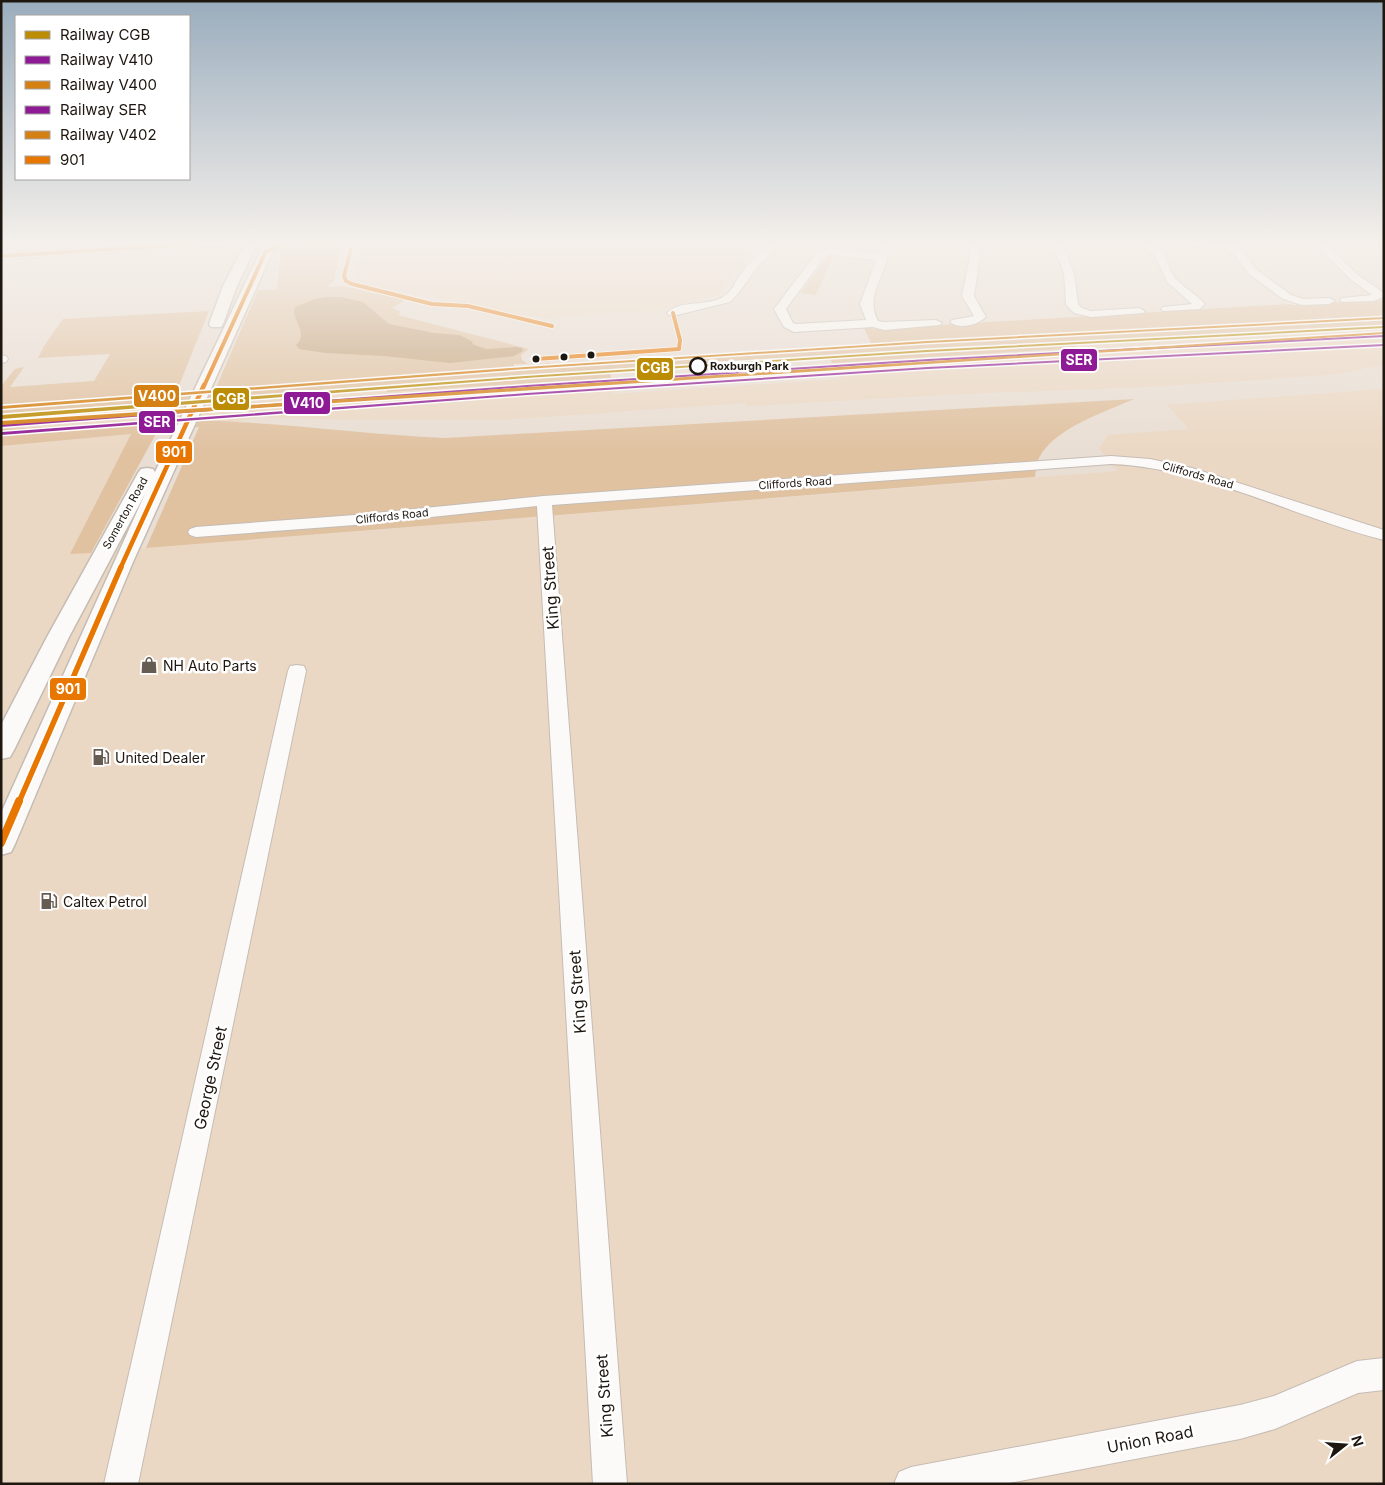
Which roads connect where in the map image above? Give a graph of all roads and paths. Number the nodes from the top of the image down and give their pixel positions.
1 (221, 313) edge
2 (234, 313) edge
3 (782, 313) edge
4 (868, 313) edge
5 (977, 313) edge
6 (1086, 313) edge
7 (1102, 313) edge
8 (956, 322) dead end
9 (873, 323) junction
10 (936, 323) dead end
11 (194, 392) junction
12 (177, 428) junction
13 (544, 501) junction
14 (196, 532) dead end
15 (1384, 535) edge
16 (297, 672) dead end
17 (1, 750) edge
18 (1, 844) edge
19 (1384, 1374) edge
20 (122, 1484) edge
21 (610, 1484) edge
22 (911, 1484) edge

1 - 11 main road, Somerton Road
2 - 11 main road, Somerton Road
3 - 9 street
4 - 9 street
5 - 8 street
6 - 7 street
9 - 10 street
11 - 12 main road, Somerton Road
12 - 17 main road, Somerton Road
12 - 18 main road, Somerton Road
13 - 14 street, Cliffords Road
13 - 15 street, Cliffords Road
13 - 21 street, King Street
16 - 20 street, George Street
19 - 22 street, Union Road

